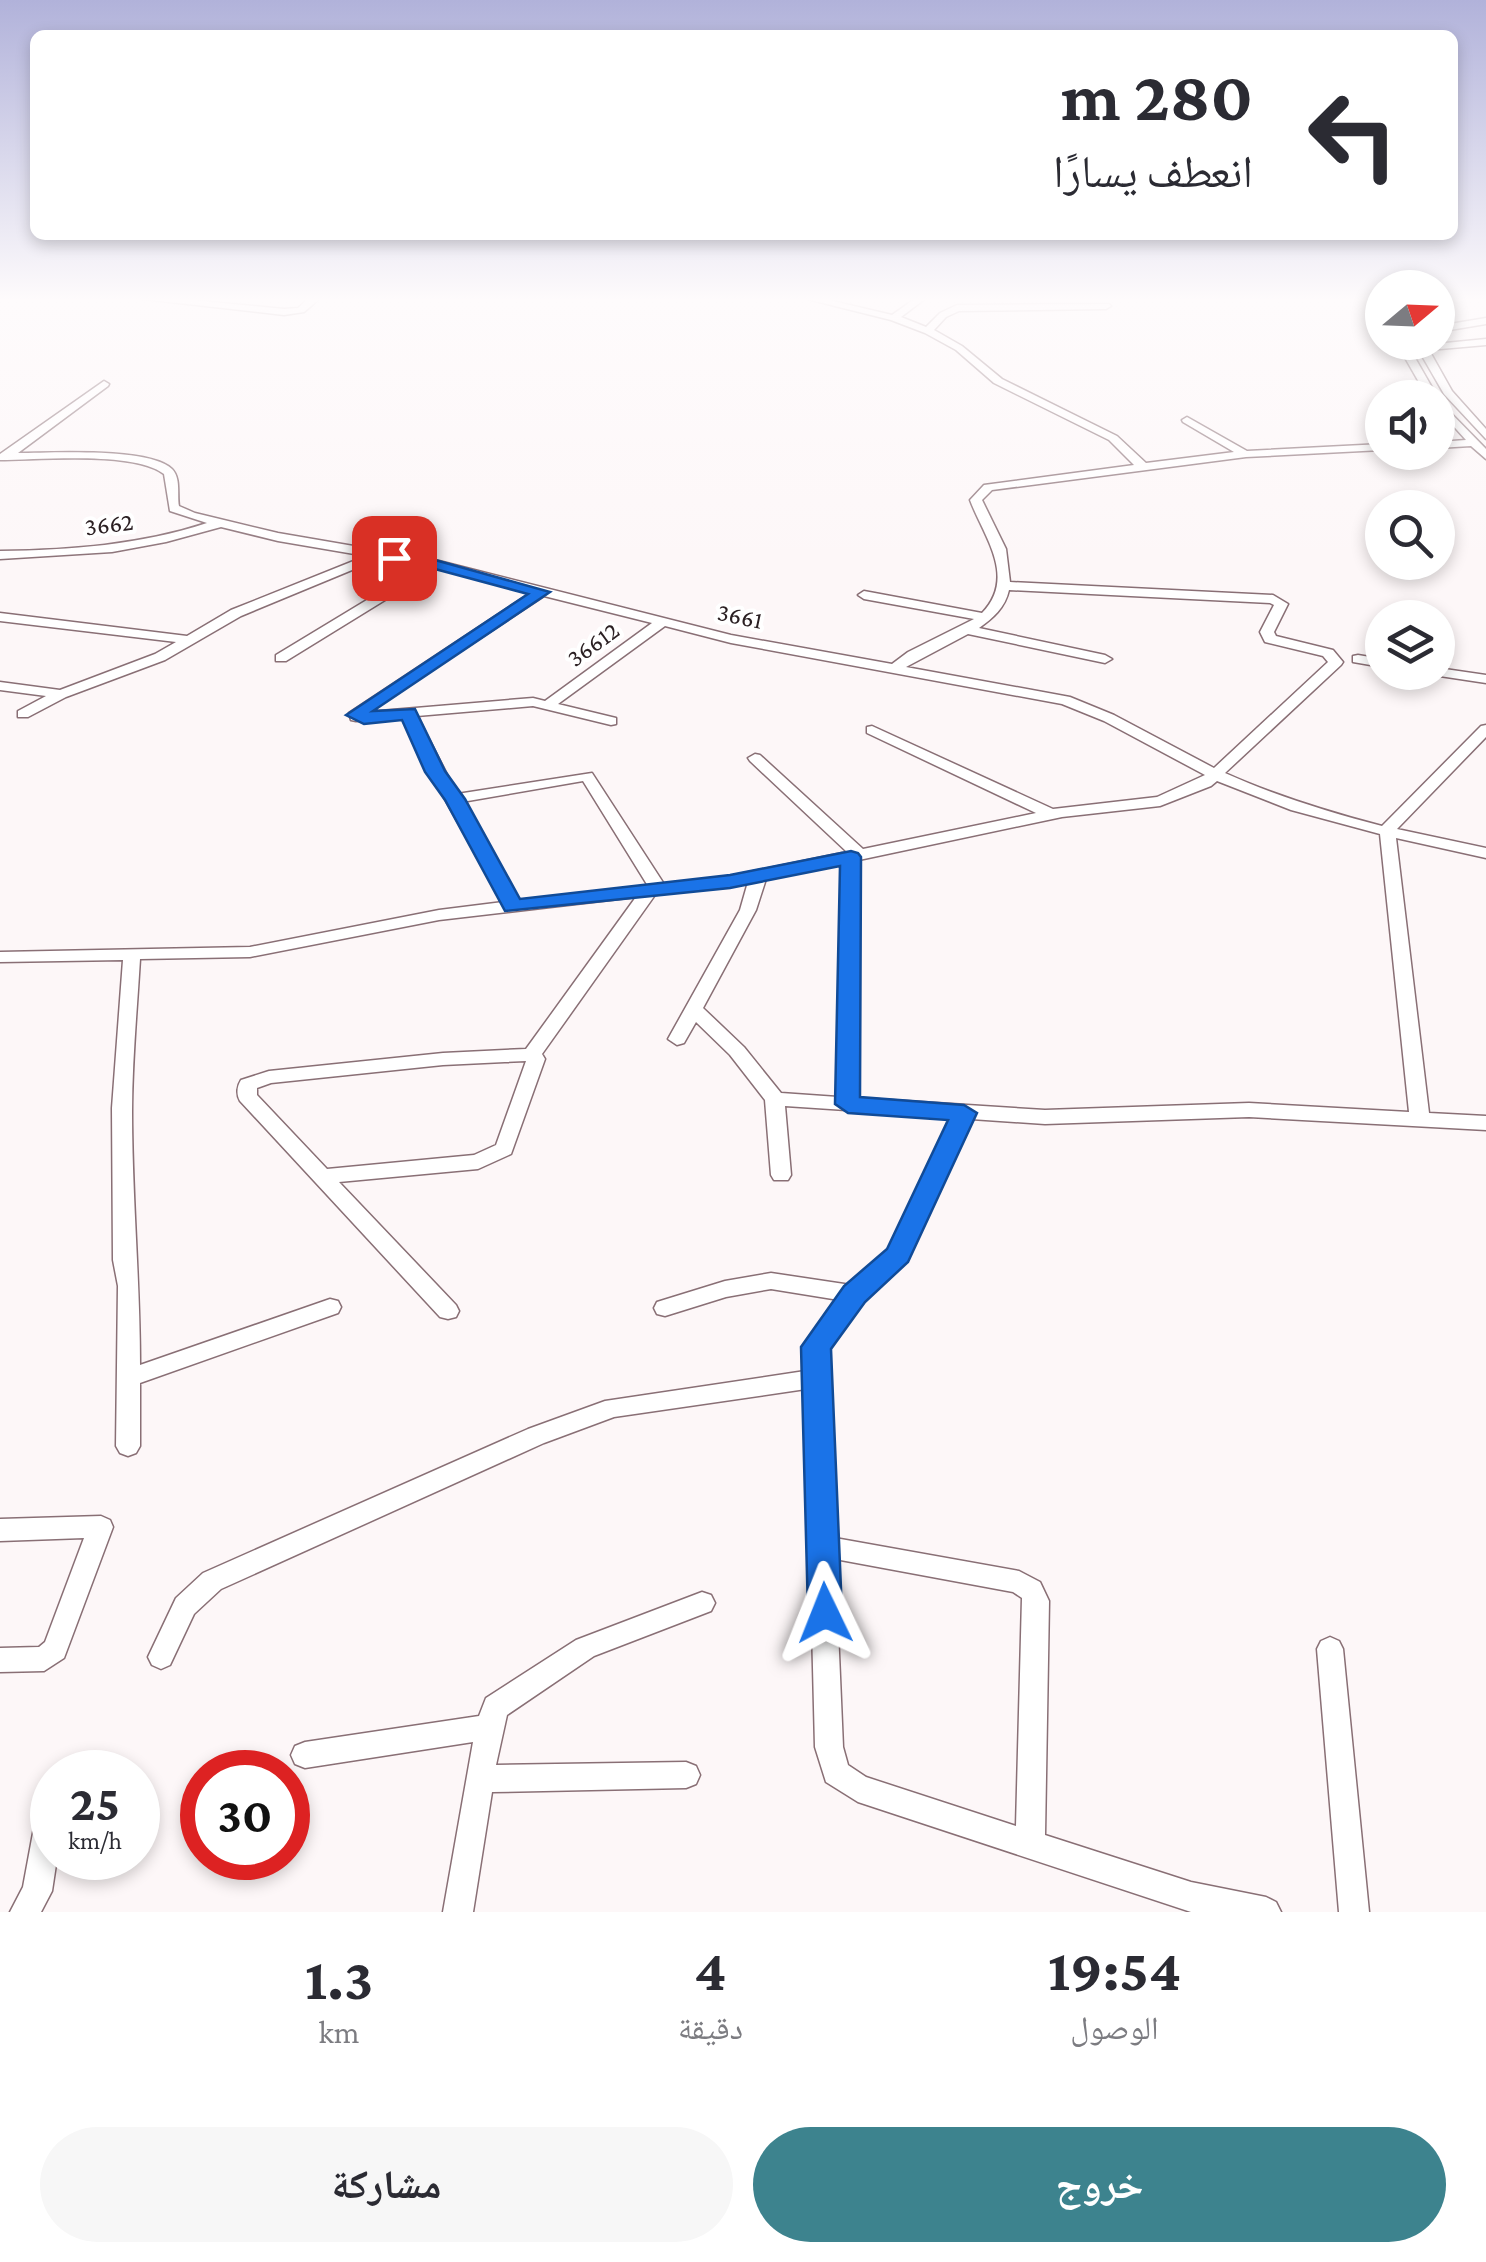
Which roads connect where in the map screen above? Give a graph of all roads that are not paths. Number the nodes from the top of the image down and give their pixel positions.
1 (100, 387) edge
2 (1012, 387) edge
3 (1445, 387) edge
4 (1188, 420) dead end
5 (1455, 423) edge
6 (1486, 436) edge
7 (1472, 443) junction
8 (1455, 444) edge
9 (1365, 448) edge
10 (1246, 454) junction
11 (1486, 456) edge
12 (4, 457) edge
13 (1141, 465) junction
14 (220, 523) junction
15 (0, 554) edge
16 (376, 556) junction
17 (435, 564) junction
18 (1005, 586) junction
19 (541, 592) junction
20 (864, 595) dead end
21 (0, 616) edge
22 (987, 618) junction
23 (662, 622) junction
24 (966, 629) junction
25 (190, 640) junction
26 (281, 658) dead end
27 (1105, 659) dead end
28 (1358, 659) dead end
29 (1365, 660) edge
30 (894, 669) junction
31 (1455, 675) edge
32 (1486, 680) edge
33 (0, 686) edge
34 (61, 694) junction
35 (550, 703) junction
36 (408, 713) junction
37 (23, 714) dead end
38 (611, 721) dead end
39 (1486, 729) edge
40 (872, 730) dead end
41 (755, 758) dead end
42 (1214, 774) junction
43 (455, 799) junction
44 (1052, 814) junction
45 (1386, 830) junction
46 (1486, 853) edge
47 (855, 856) junction
48 (758, 876) junction
49 (655, 891) junction
50 (513, 906) junction
51 (132, 954) junction
52 (0, 957) edge
53 (694, 1009) junction
54 (677, 1039) dead end
55 (532, 1055) junction
56 (776, 1098) junction
57 (848, 1104) junction
58 (964, 1113) junction
59 (1420, 1119) junction
60 (1486, 1123) edge
61 (780, 1175) dead end
62 (322, 1176) junction
63 (854, 1294) junction
64 (330, 1307) dead end
65 (665, 1308) dead end
66 (448, 1311) dead end
67 (128, 1378) junction
68 (817, 1378) junction
69 (128, 1446) dead end
70 (0, 1530) edge
71 (822, 1546) junction
72 (702, 1602) dead end
73 (1330, 1649) dead end
74 (160, 1656) dead end
75 (0, 1660) edge
76 (488, 1728) junction
77 (310, 1755) edge
78 (686, 1775) dead end
79 (480, 1779) junction
80 (1030, 1844) junction
81 (39, 1880) edge
82 (24, 1912) edge
83 (458, 1912) edge
84 (1266, 1912) edge
85 (1354, 1912) edge

1 - 12 street
2 - 13 street
3 - 6 street
4 - 10 street
5 - 7 street
7 - 8 street
7 - 11 street
9 - 10 street
10 - 13 street
12 - 14 street, 3661
13 - 18 street
14 - 15 street, 3662
14 - 16 street, 3661
16 - 17 street, 3661
16 - 25 street
17 - 19 street, 3661
17 - 26 street
18 - 22 street
18 - 42 street
19 - 23 street, 3661
19 - 36 street
20 - 22 street
21 - 25 street
22 - 24 street
23 - 30 street, 3661
23 - 35 street, 36612
24 - 27 street
24 - 30 street
25 - 34 street
28 - 29 street
30 - 42 street, 3661
31 - 32 street
33 - 34 street
34 - 37 street
35 - 36 street
35 - 38 street
36 - 43 street
39 - 45 street
40 - 44 street
41 - 47 street
42 - 44 street
42 - 45 street, 3661
43 - 49 street
43 - 50 street
44 - 47 street
45 - 46 street, 3661
45 - 59 street
47 - 48 street
47 - 57 street
48 - 49 street
48 - 53 street
49 - 50 street
49 - 55 street
50 - 51 street
51 - 52 street
51 - 67 street
53 - 54 street
53 - 56 street
55 - 62 street
55 - 62 street
56 - 57 street
56 - 61 street
57 - 58 street
58 - 59 street
58 - 63 street
59 - 60 street
62 - 66 street
63 - 65 street
63 - 68 street
64 - 67 street
67 - 69 street
68 - 71 street
68 - 74 street
70 - 75 street
71 - 80 street
71 - 80 street
72 - 76 street
73 - 85 street
76 - 77 street
76 - 79 street
78 - 79 street
79 - 83 street
80 - 84 street
81 - 82 street

